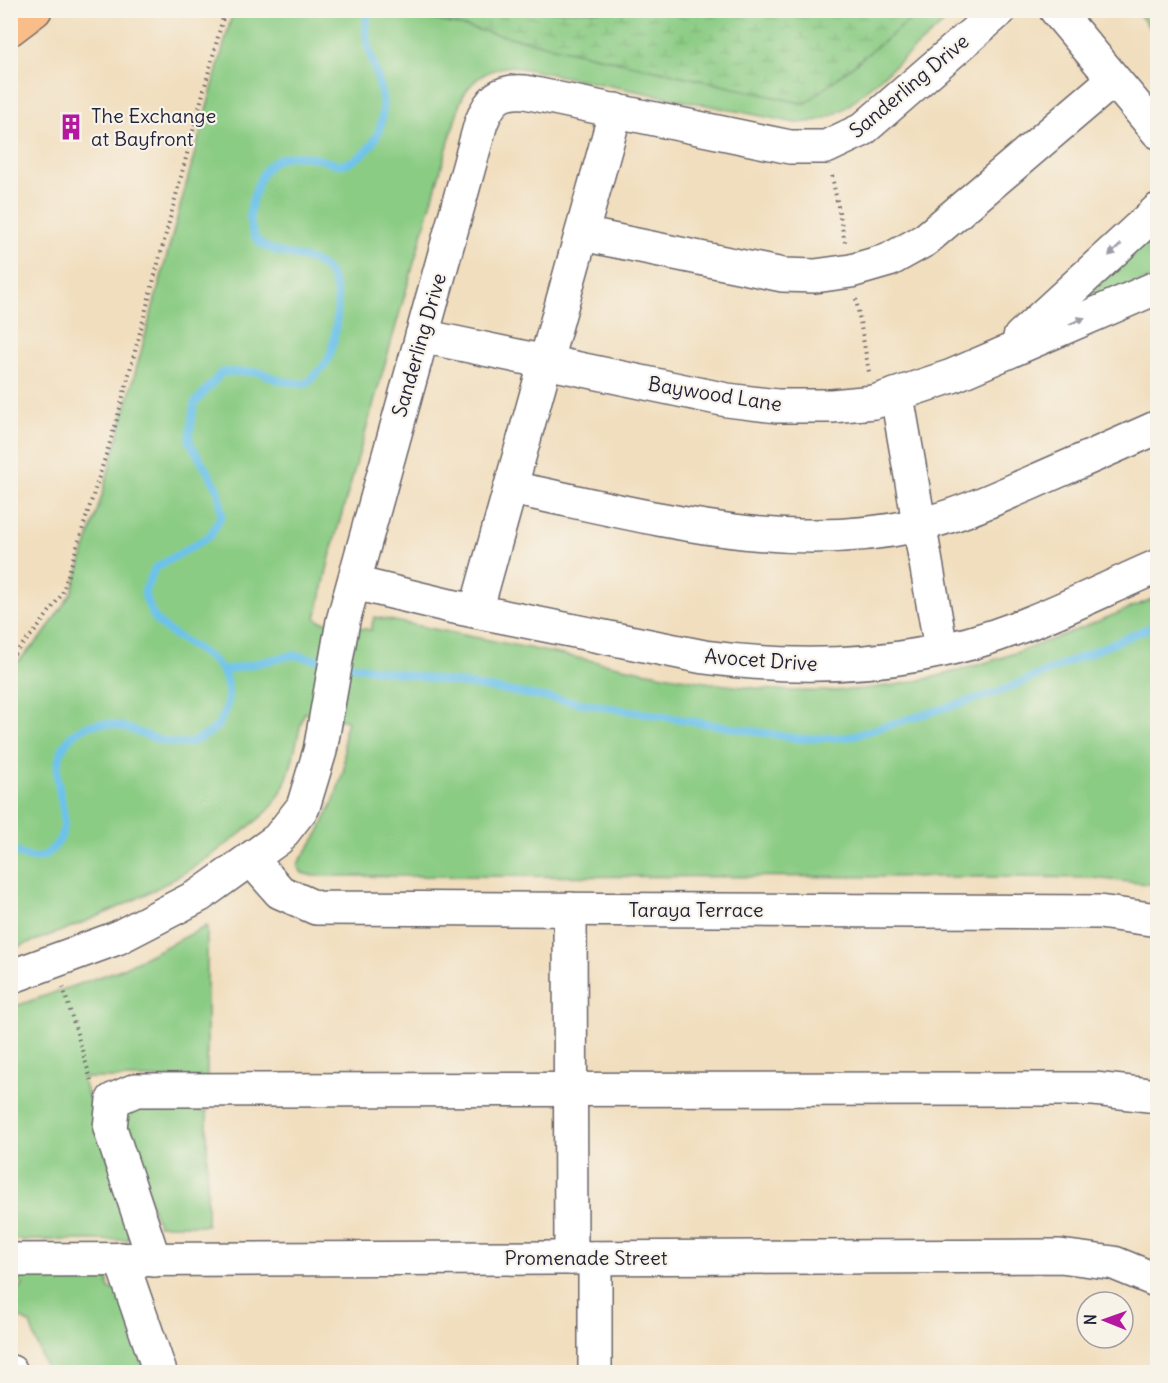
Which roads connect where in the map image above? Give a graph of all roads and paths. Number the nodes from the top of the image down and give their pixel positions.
1 (35, 10) edge
2 (225, 10) edge
3 (999, 10) edge
4 (1056, 10) edge
5 (10, 29) edge
6 (1113, 80) junction
7 (616, 110) junction
8 (1158, 132) edge
9 (1158, 210) edge
10 (582, 234) junction
11 (1158, 287) edge
12 (422, 336) junction
13 (1004, 352) junction
14 (546, 363) junction
15 (897, 396) junction
16 (1158, 427) edge
17 (511, 488) junction
18 (920, 524) junction
19 (1158, 566) edge
20 (354, 583) junction
21 (476, 611) junction
22 (941, 649) junction
23 (10, 658) edge
24 (251, 860) junction
25 (570, 909) junction
26 (1158, 920) edge
27 (10, 977) edge
28 (63, 986) dead end
29 (570, 1089) junction
30 (1158, 1096) edge
31 (113, 1100) junction
32 (583, 1258) junction
33 (10, 1260) edge
34 (121, 1260) junction
35 (154, 1260) junction
36 (1158, 1281) edge
37 (160, 1372) edge
38 (595, 1372) edge

1 - 5 main road
2 - 23 path
3 - 7 street, Sanderling Drive
4 - 6 street
6 - 8 street
6 - 10 street
7 - 10 street
7 - 12 street, Sanderling Drive
9 -> 13 street, Baywood Lane
10 - 14 street
13 -> 11 street, Baywood Lane
12 - 14 street, Baywood Lane
12 - 20 street, Sanderling Drive
13 - 15 street, Baywood Lane
14 - 15 street, Baywood Lane
14 - 17 street
15 - 18 street
16 - 18 street
17 - 18 street
17 - 21 street
18 - 22 street
19 - 22 street, Avocet Drive
20 - 21 street, Avocet Drive
20 - 24 street, Sanderling Drive
21 - 22 street, Avocet Drive
24 - 25 street, Taraya Terrace
24 - 27 street, Sanderling Drive
25 - 26 street, Taraya Terrace
25 - 29 street
28 - 31 path
29 - 30 street
29 - 31 street
29 - 32 street
31 - 35 street
32 - 35 street, Promenade Street
32 - 36 street, Promenade Street
32 - 38 street
33 - 34 street, Promenade Street
34 - 35 street, Promenade Street
34 - 37 street

